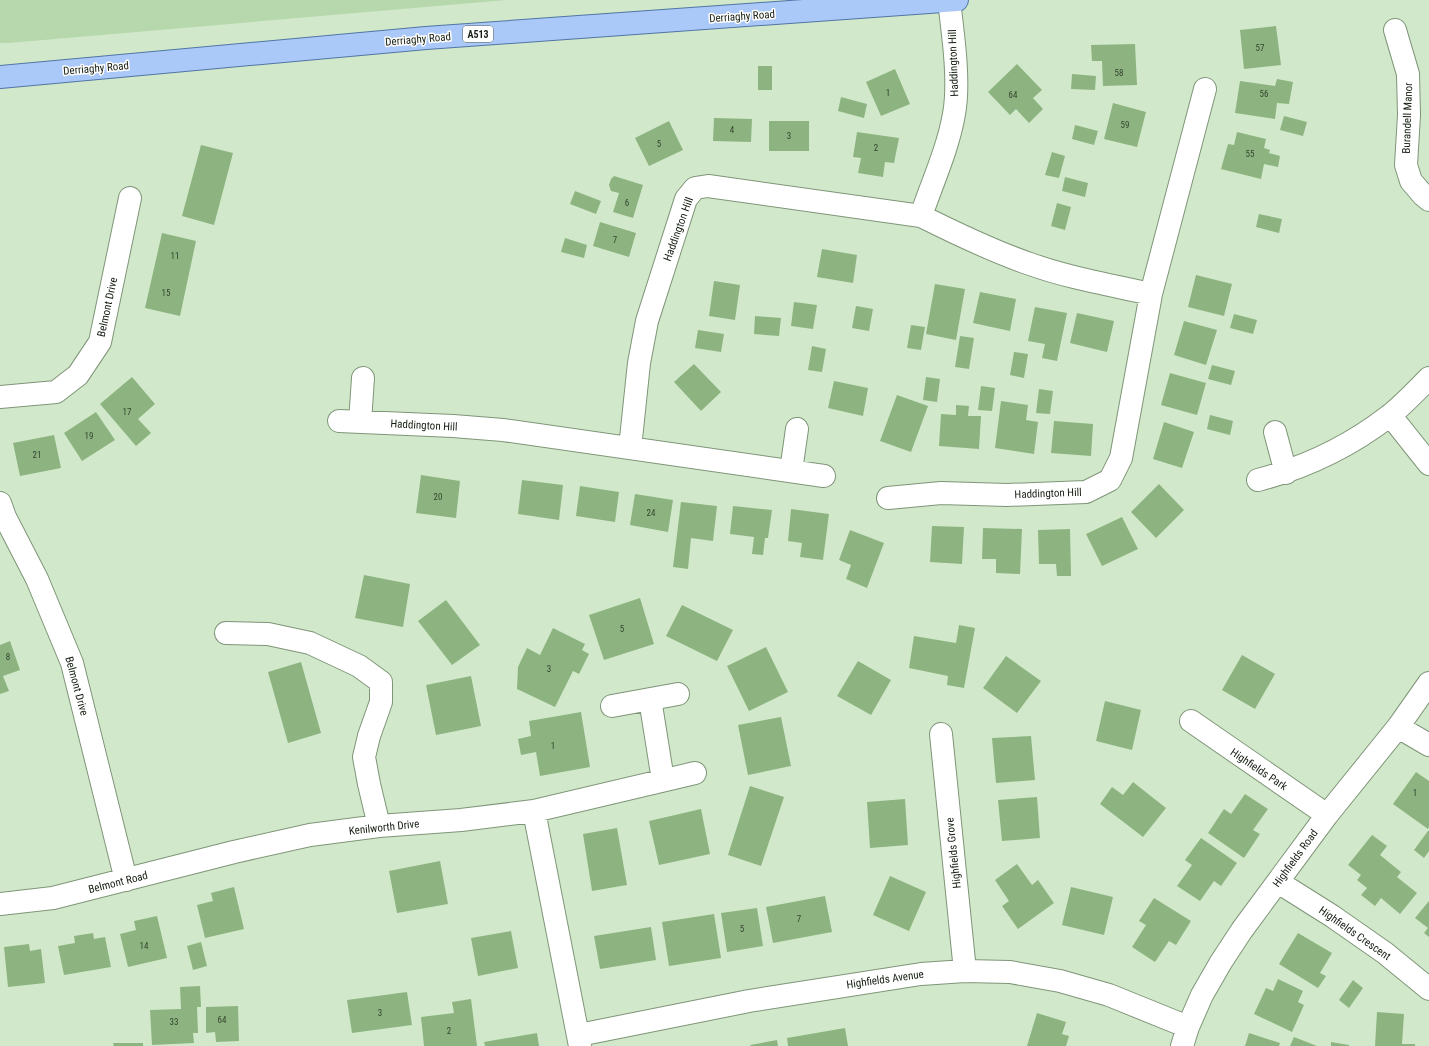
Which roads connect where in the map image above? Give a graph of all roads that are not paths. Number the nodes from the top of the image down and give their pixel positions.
1 (953, 0) edge
2 (1396, 30) dead end
3 (0, 77) edge
4 (1205, 89) dead end
5 (130, 198) dead end
6 (1429, 200) edge
7 (921, 216) junction
8 (1151, 294) junction
9 (364, 378) dead end
10 (1429, 378) edge
11 (0, 397) edge
12 (1390, 415) junction
13 (339, 421) dead end
14 (360, 422) junction
15 (797, 429) dead end
16 (1275, 432) dead end
17 (630, 448) junction
18 (1429, 464) edge
19 (791, 471) junction
20 (1286, 473) junction
21 (824, 476) dead end
22 (1258, 480) dead end
23 (888, 498) dead end
24 (0, 503) edge
25 (226, 633) dead end
26 (1429, 683) edge
27 (678, 694) dead end
28 (650, 699) junction
29 (612, 706) dead end
30 (1191, 722) dead end
31 (1398, 727) junction
32 (941, 734) dead end
33 (1429, 745) edge
34 (695, 773) dead end
35 (663, 780) junction
36 (534, 811) junction
37 (1327, 815) junction
38 (379, 826) junction
39 (234, 852) joint
40 (126, 880) junction
41 (1278, 882) junction
42 (0, 904) edge
43 (965, 971) junction
44 (1429, 989) edge
45 (1185, 1036) edge
46 (580, 1041) edge

1 - 3 main road, Derriaghy Road / A513
1 - 7 street, Haddington Hill
2 - 6 street, Burandell Manor
4 - 8 street, Haddington Hill
5 - 11 street, Belmont Drive
7 - 8 street, Haddington Hill
7 - 17 street, Haddington Hill
8 - 23 street, Haddington Hill
9 - 14 street
10 - 12 street
12 - 18 street
12 - 20 street
13 - 14 street, Haddington Hill
14 - 17 street, Haddington Hill
15 - 19 street
16 - 20 street
17 - 19 street, Haddington Hill
19 - 21 street, Haddington Hill
20 - 22 street
24 - 40 street, Belmont Drive
25 - 38 street
26 - 31 street, Highfields Road
27 - 28 street
28 - 29 street
28 - 35 street
30 - 37 street, Highfields Park
31 - 33 street
31 - 37 street, Highfields Road
32 - 43 street, Highfields Grove
34 - 35 street, Kenilworth Drive
35 - 36 street, Kenilworth Drive
36 - 38 street, Kenilworth Drive
36 - 46 street
37 - 41 street, Highfields Road
38 - 39 street, Kenilworth Drive
39 - 40 street, Belmont Road
40 - 42 street, Belmont Road
41 - 44 street, Highfields Crescent
41 - 45 street, Highfields Road
43 - 45 street, Highfields Avenue
43 - 46 street, Highfields Avenue

